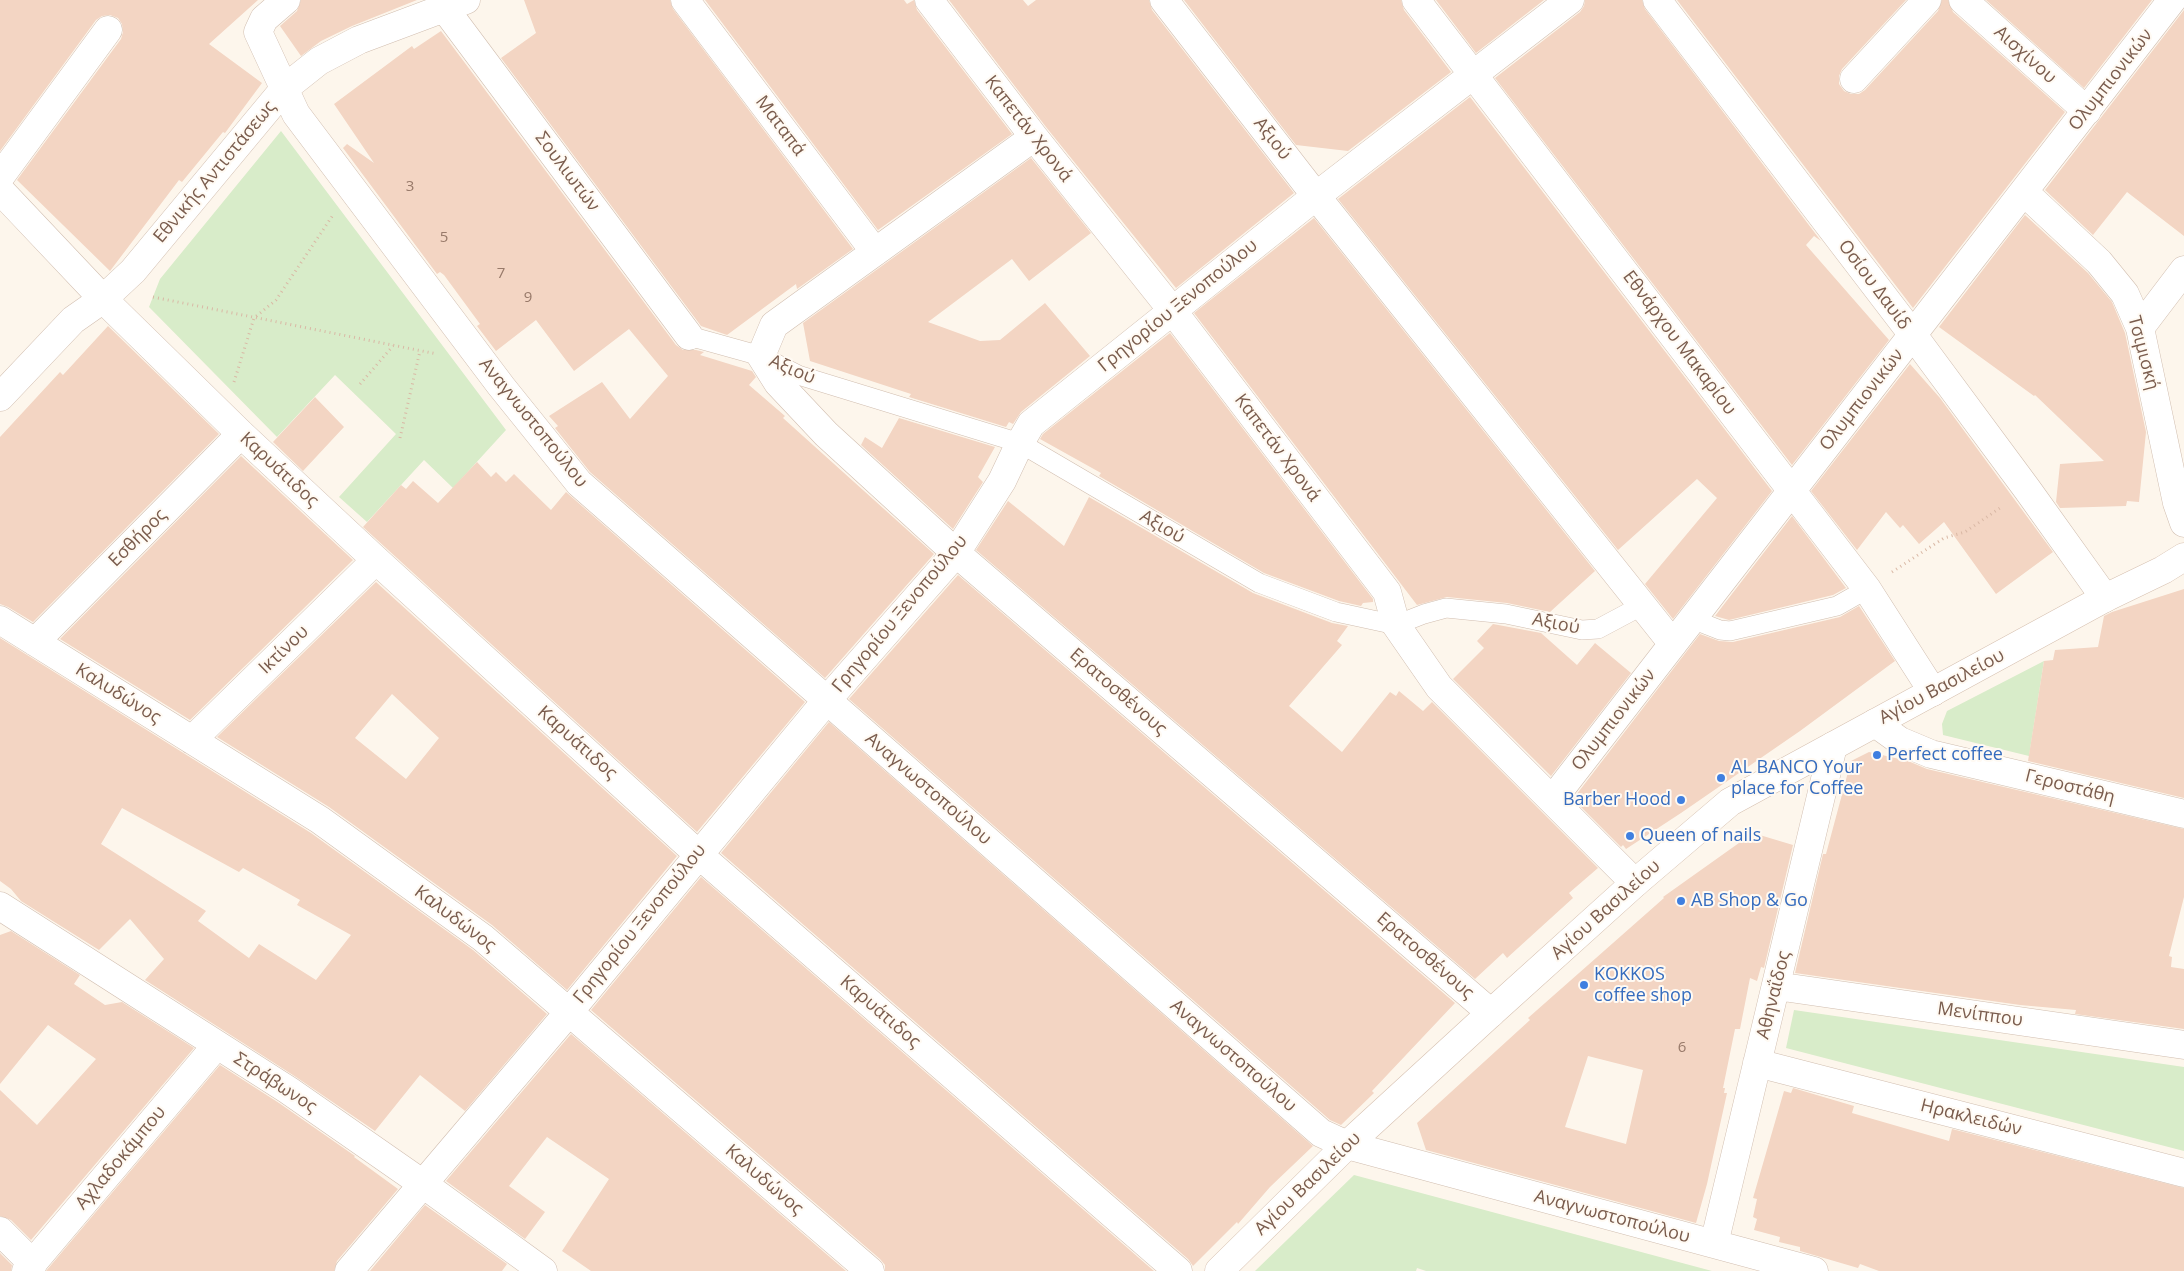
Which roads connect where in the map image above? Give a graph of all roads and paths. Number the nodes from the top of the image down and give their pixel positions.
1 (286, 0) edge
2 (685, 0) edge
3 (929, 0) edge
4 (1164, 0) edge
5 (1416, 0) edge
6 (1570, 0) edge
7 (1656, 0) edge
8 (1927, 0) edge
9 (1963, 0) edge
10 (2172, 0) edge
11 (456, 4) edge
12 (108, 30) dead end
13 (1474, 75) junction
14 (1854, 79) dead end
15 (285, 88) junction
16 (2087, 110) junction
17 (1034, 138) junction
18 (0, 177) edge
19 (352, 187) junction
20 (0, 190) edge
21 (2024, 192) junction
22 (1316, 196) junction
23 (875, 252) junction
24 (2184, 270) edge
25 (108, 294) junction
26 (1172, 310) junction
27 (254, 318) junction
28 (2140, 328) junction
29 (1913, 335) junction
30 (689, 336) joint
31 (393, 345) junction
32 (420, 351) junction
33 (760, 356) junction
34 (485, 364) junction
35 (360, 384) dead end
36 (0, 396) edge
37 (232, 426) junction
38 (400, 438) dead end
39 (1020, 443) junction
40 (2027, 489) junction
41 (1792, 491) junction
42 (2184, 523) edge
43 (956, 553) junction
44 (2184, 557) edge
45 (376, 560) junction
46 (1867, 589) junction
47 (2104, 598) junction
48 (1643, 605) junction
49 (1692, 619) junction
50 (0, 620) edge
51 (1396, 625) junction
52 (36, 642) junction
53 (1673, 644) junction
54 (1933, 692) junction
55 (827, 700) junction
56 (1875, 723) junction
57 (192, 740) junction
58 (1833, 746) junction
59 (1552, 800) junction
60 (2184, 814) edge
61 (698, 854) junction
62 (1636, 883) junction
63 (0, 906) edge
64 (1776, 986) junction
65 (569, 1012) junction
66 (1491, 1013) junction
67 (2184, 1045) edge
68 (216, 1046) junction
69 (1757, 1063) junction
70 (1347, 1145) junction
71 (2184, 1172) edge
72 (423, 1184) junction
73 (0, 1231) edge
74 (1714, 1244) junction
75 (29, 1267) edge
76 (349, 1271) edge
77 (543, 1271) edge
78 (870, 1271) edge
79 (1178, 1271) edge
80 (1219, 1271) edge
81 (1814, 1271) edge

1 - 15 street, Αναγνωστοπούλου
2 - 23 street, Ματαπά
3 - 17 street, Καπετάν Χρονά
4 - 22 street, Αξιού
5 - 13 street, Εθνάρχου Μακαρίου
6 - 13 street, Γρηγορίου Ξενοπούλου
7 - 29 street, Οσίου Δαυίδ
8 - 14 street
9 - 16 street, Αισχίνου
10 - 16 street, Ολυμπιονικών
11 - 15 street, Εθνικής Αντιστάσεως
11 - 30 street, Σουλιωτών
12 - 18 street
13 - 22 street, Γρηγορίου Ξενοπούλου
13 - 41 street, Εθνάρχου Μακαρίου
15 - 19 street, Αναγνωστοπούλου
15 - 25 street, Εθνικής Αντιστάσεως
16 - 21 street, Ολυμπιονικών
17 - 23 street
17 - 26 street, Καπετάν Χρονά
19 - 27 path
19 - 34 street, Αναγνωστοπούλου
20 - 25 street, Καρυάτιδος
21 - 28 street, Τσιμισκή
21 - 29 street, Ολυμπιονικών
22 - 26 street, Γρηγορίου Ξενοπούλου
22 - 48 street, Αξιού
23 - 33 street
24 - 28 street
25 - 27 path
25 - 36 street, Εθνικής Αντιστάσεως
25 - 37 street, Καρυάτιδος
26 - 39 street, Γρηγορίου Ξενοπούλου
26 - 51 street, Καπετάν Χρονά
27 - 31 path
27 - 37 path
28 - 42 street, Τσιμισκή
29 - 40 street, Οσίου Δαυίδ
29 - 41 street, Ολυμπιονικών
30 - 33 lane, Αξιού
31 - 32 path
31 - 35 path
32 - 34 path
32 - 38 path
33 - 39 lane, Αξιού
33 - 43 street, Ερατοσθένους
34 - 55 street, Αναγνωστοπούλου
37 - 45 street, Καρυάτιδος
37 - 52 street, Εσθήρος
39 - 43 street, Γρηγορίου Ξενοπούλου
39 - 51 lane, Αξιού
40 - 46 path
40 - 47 street, Οσίου Δαυίδ
41 - 46 street, Εθνάρχου Μακαρίου
41 - 49 street, Ολυμπιονικών
43 - 55 street, Γρηγορίου Ξενοπούλου
43 - 66 street, Ερατοσθένους
44 - 47 street, Αγίου Βασιλείου
45 - 57 street, Ικτίνου
45 - 61 street, Καρυάτιδος
46 - 49 lane
46 - 54 street, Εθνάρχου Μακαρίου
47 - 54 street, Αγίου Βασιλείου
48 - 51 lane, Αξιού
48 - 53 street, Αξιού
49 - 53 street, Ολυμπιονικών
50 - 52 street, Καλυδώνος
51 - 59 street, Καπετάν Χρονά
52 - 57 street, Καλυδώνος
53 - 59 street, Ολυμπιονικών
54 - 56 street, Αγίου Βασιλείου
55 - 61 street, Γρηγορίου Ξενοπούλου
55 - 70 street, Αναγνωστοπούλου
56 - 58 street, Αγίου Βασιλείου
56 - 60 street, Γεροστάθη
57 - 65 street, Καλυδώνος
58 - 62 street, Αγίου Βασιλείου
58 - 64 street, Αθηναΐδος
59 - 62 street, Καπετάν Χρονά
61 - 65 street, Γρηγορίου Ξενοπούλου
61 - 79 street, Καρυάτιδος
62 - 66 street, Αγίου Βασιλείου
63 - 68 street, Στράβωνος
64 - 67 street, Μενίππου
64 - 69 street, Αθηναΐδος
65 - 72 street, Γρηγορίου Ξενοπούλου
65 - 78 street, Καλυδώνος
66 - 70 street, Αγίου Βασιλείου
68 - 72 street, Στράβωνος
68 - 75 street, Αχλαδοκάμπου
69 - 71 street, Ηρακλειδών
69 - 74 street, Αθηναΐδος
70 - 74 street, Αναγνωστοπούλου
70 - 80 street, Αγίου Βασιλείου
72 - 76 street, Γρηγορίου Ξενοπούλου
72 - 77 street, Στράβωνος
73 - 75 street
74 - 81 street, Αναγνωστοπούλου

